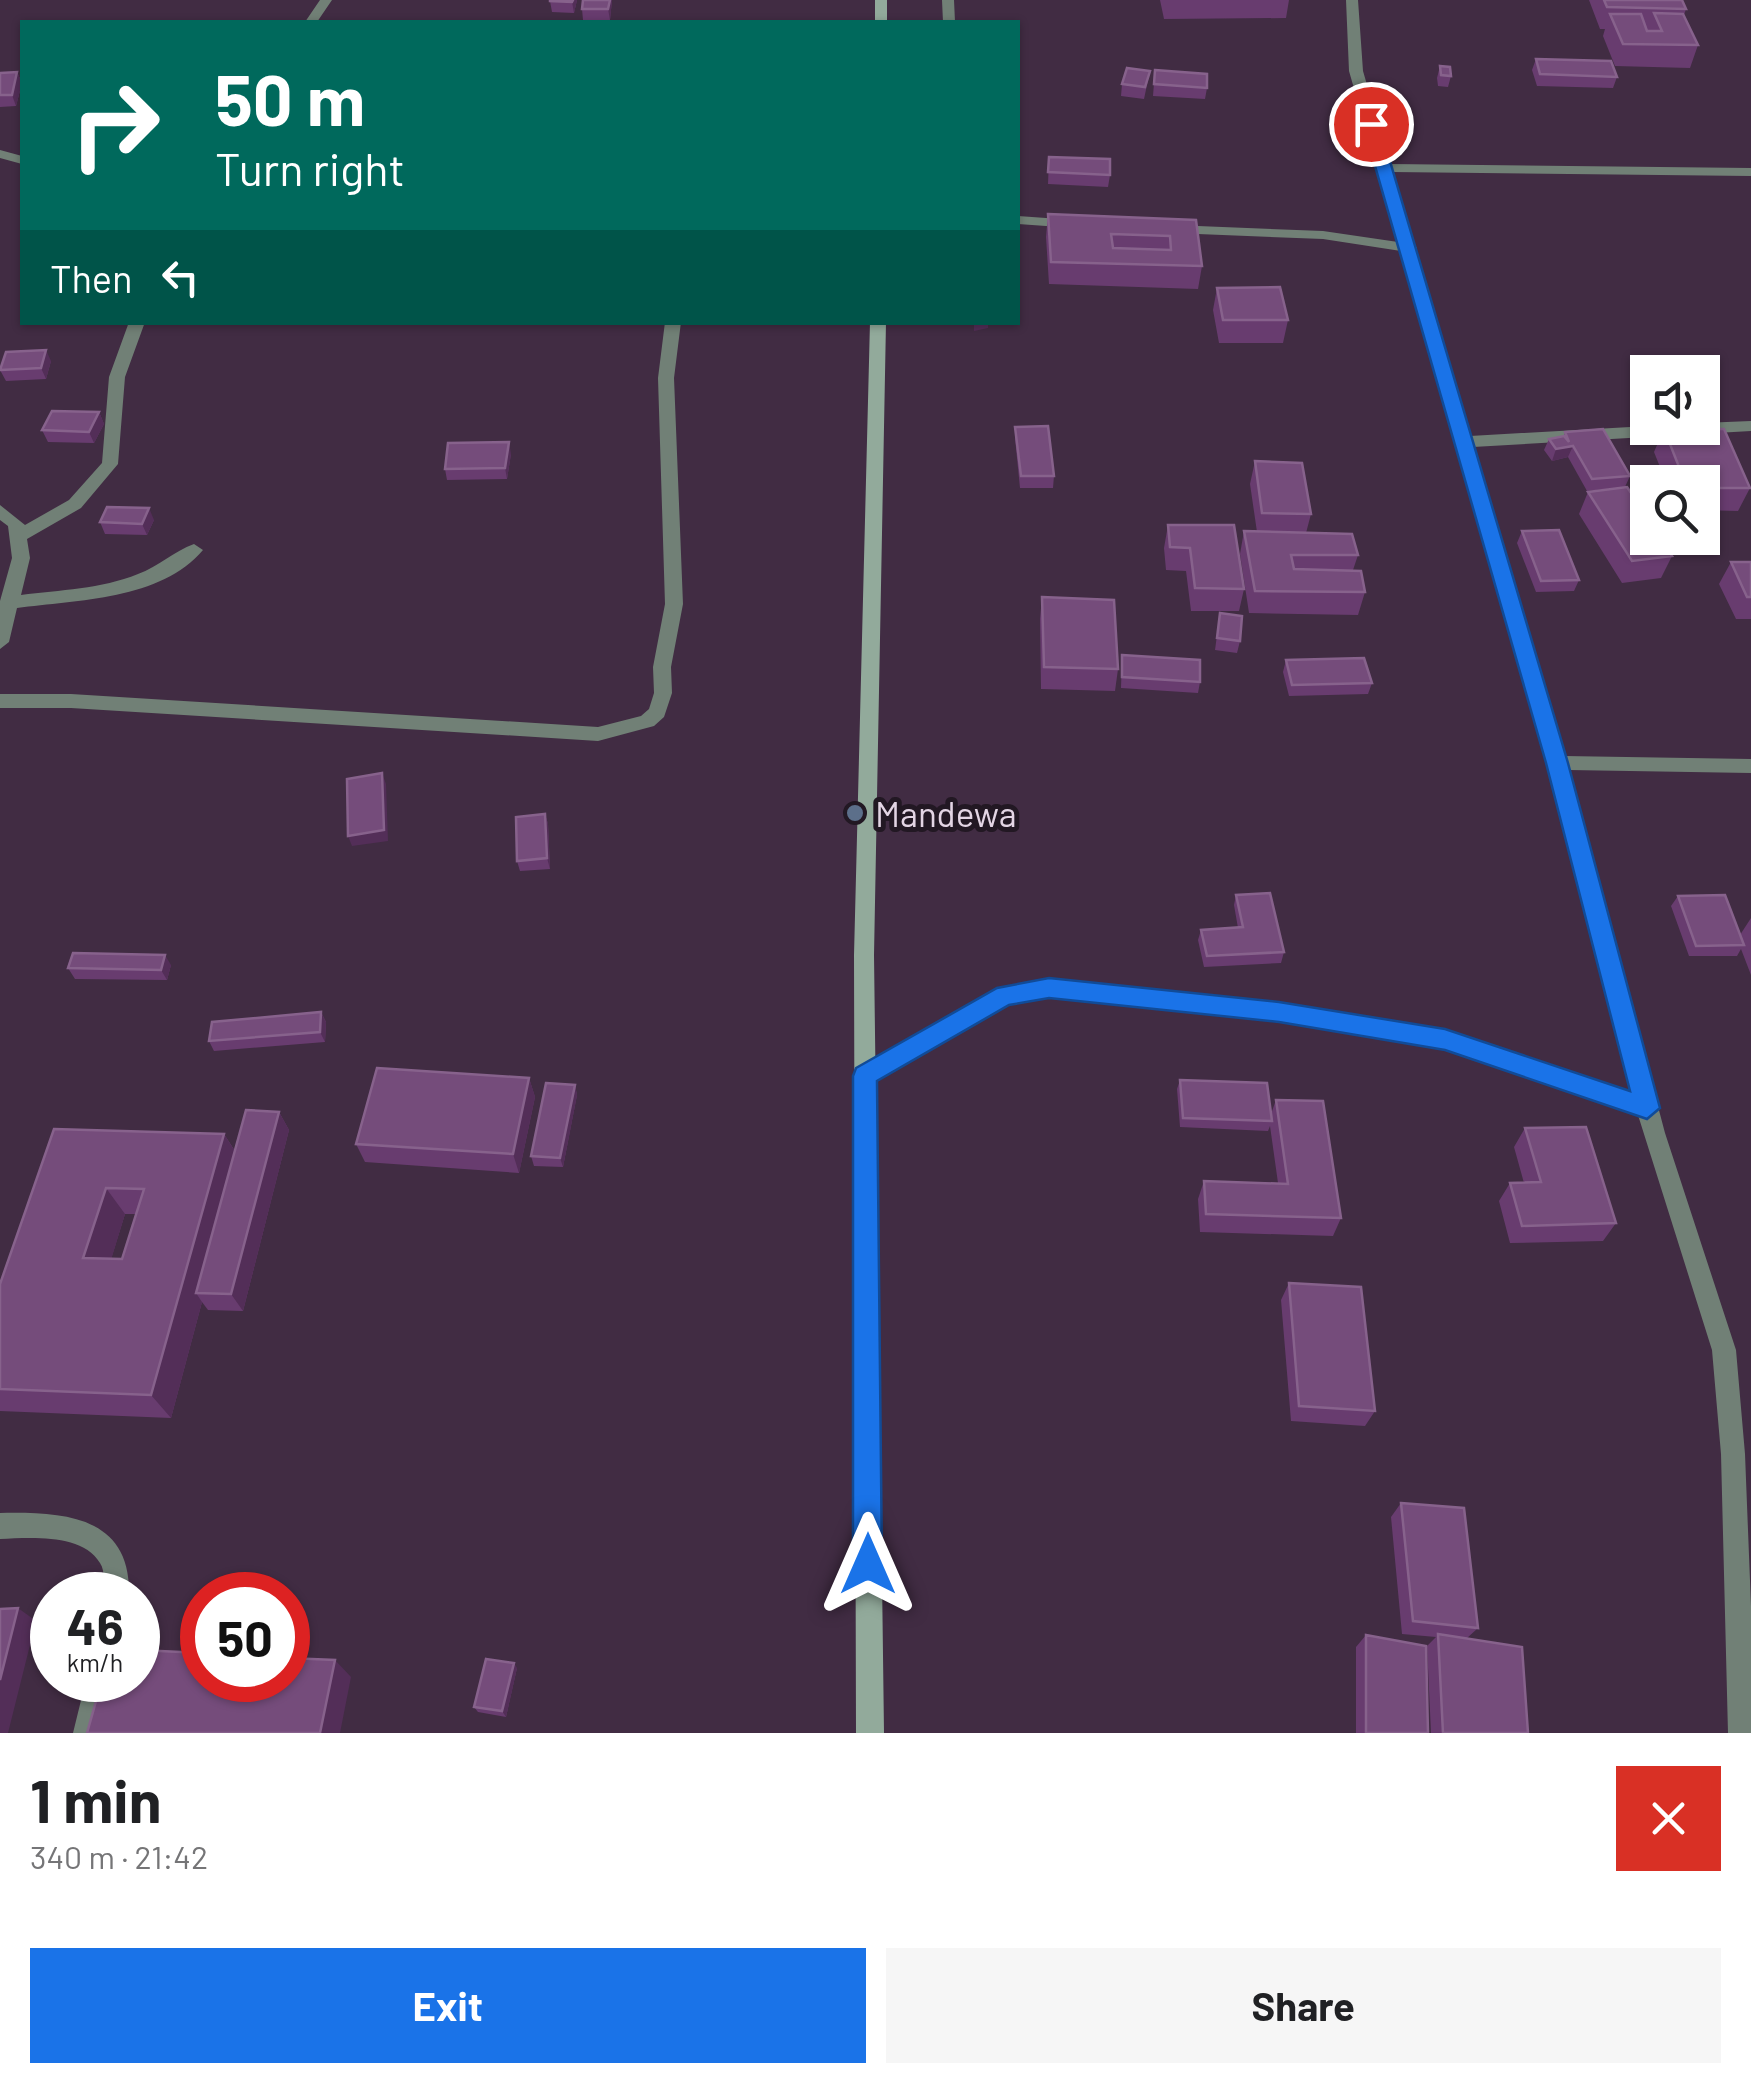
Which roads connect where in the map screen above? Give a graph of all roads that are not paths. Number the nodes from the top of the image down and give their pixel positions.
1 (1352, 0) edge
2 (1387, 168) junction
3 (1751, 172) edge
4 (1020, 220) edge
5 (1098, 225) edge
6 (1152, 228) edge
7 (1410, 248) junction
8 (136, 325) edge
9 (673, 325) edge
10 (878, 325) edge
11 (1751, 426) edge
12 (1464, 442) junction
13 (0, 511) edge
14 (21, 535) junction
15 (194, 550) dead end
16 (8, 603) junction
17 (0, 642) edge
18 (0, 701) edge
19 (1557, 763) junction
20 (1751, 766) edge
21 (865, 1076) junction
22 (1647, 1108) junction
23 (1742, 1456) edge
24 (0, 1526) edge
25 (114, 1572) edge
26 (94, 1702) edge
27 (87, 1733) edge
28 (870, 1733) edge
29 (1742, 1733) edge

1 - 2 street
2 - 3 street
2 - 7 street
4 - 5 street
6 - 7 street
7 - 12 street
8 - 14 street
9 - 18 street
10 - 21 main road
11 - 12 street
12 - 19 street
13 - 14 street
14 - 16 street
15 - 16 street
16 - 17 street
19 - 20 street
19 - 22 street
21 - 22 street
21 - 28 main road
22 - 23 street
23 - 29 street
24 - 25 street
26 - 27 street

